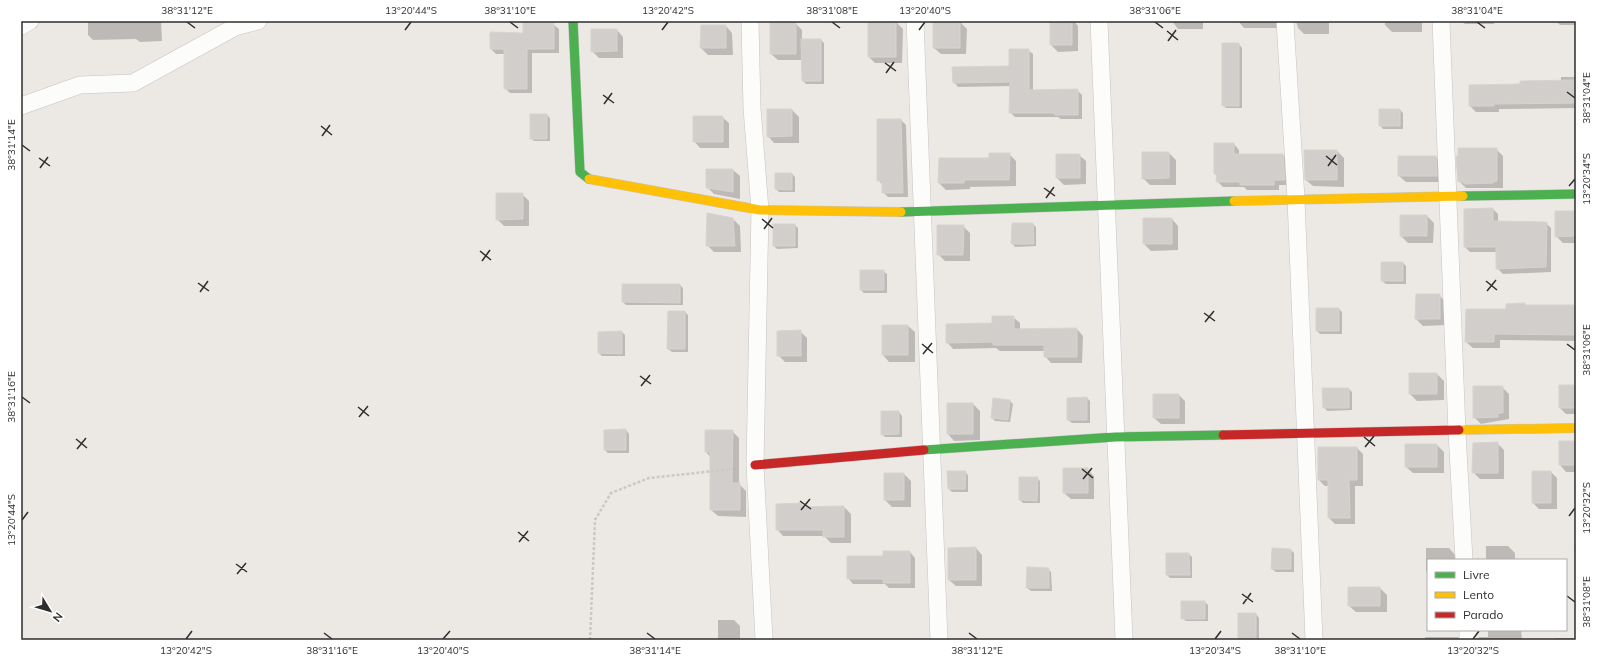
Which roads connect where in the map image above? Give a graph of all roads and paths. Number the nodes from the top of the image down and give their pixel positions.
1 (30, 21) edge
2 (258, 21) edge
3 (573, 21) edge
4 (750, 21) edge
5 (915, 21) edge
6 (1099, 21) edge
7 (1285, 21) edge
8 (1441, 21) edge
9 (236, 24) edge
10 (21, 26) edge
11 (21, 106) edge
12 (1576, 194) edge
13 (1448, 196) junction
14 (1296, 199) junction
15 (1106, 204) junction
16 (760, 210) junction
17 (923, 212) junction
18 (1576, 428) edge
19 (1457, 432) junction
20 (1305, 434) junction
21 (1115, 436) junction
22 (931, 449) junction
23 (755, 465) junction
24 (1464, 559) edge
25 (590, 640) edge
26 (764, 640) edge
27 (939, 640) edge
28 (1124, 640) edge
29 (1314, 640) edge

1 - 10 street
2 - 9 street
3 - 16 street
4 - 16 street
5 - 17 street
6 - 15 street
7 - 14 street
8 - 13 street
9 - 11 street
12 - 13 street
13 - 14 street
13 - 19 street
14 - 15 street
14 - 20 street
15 - 17 street
15 - 21 street
16 - 17 street
16 - 23 street
17 - 22 street
18 - 19 street
19 - 20 street
19 - 24 street
20 - 21 street
20 - 29 street
21 - 22 street
21 - 28 street
22 - 23 street
22 - 27 street
23 - 25 path
23 - 26 street

